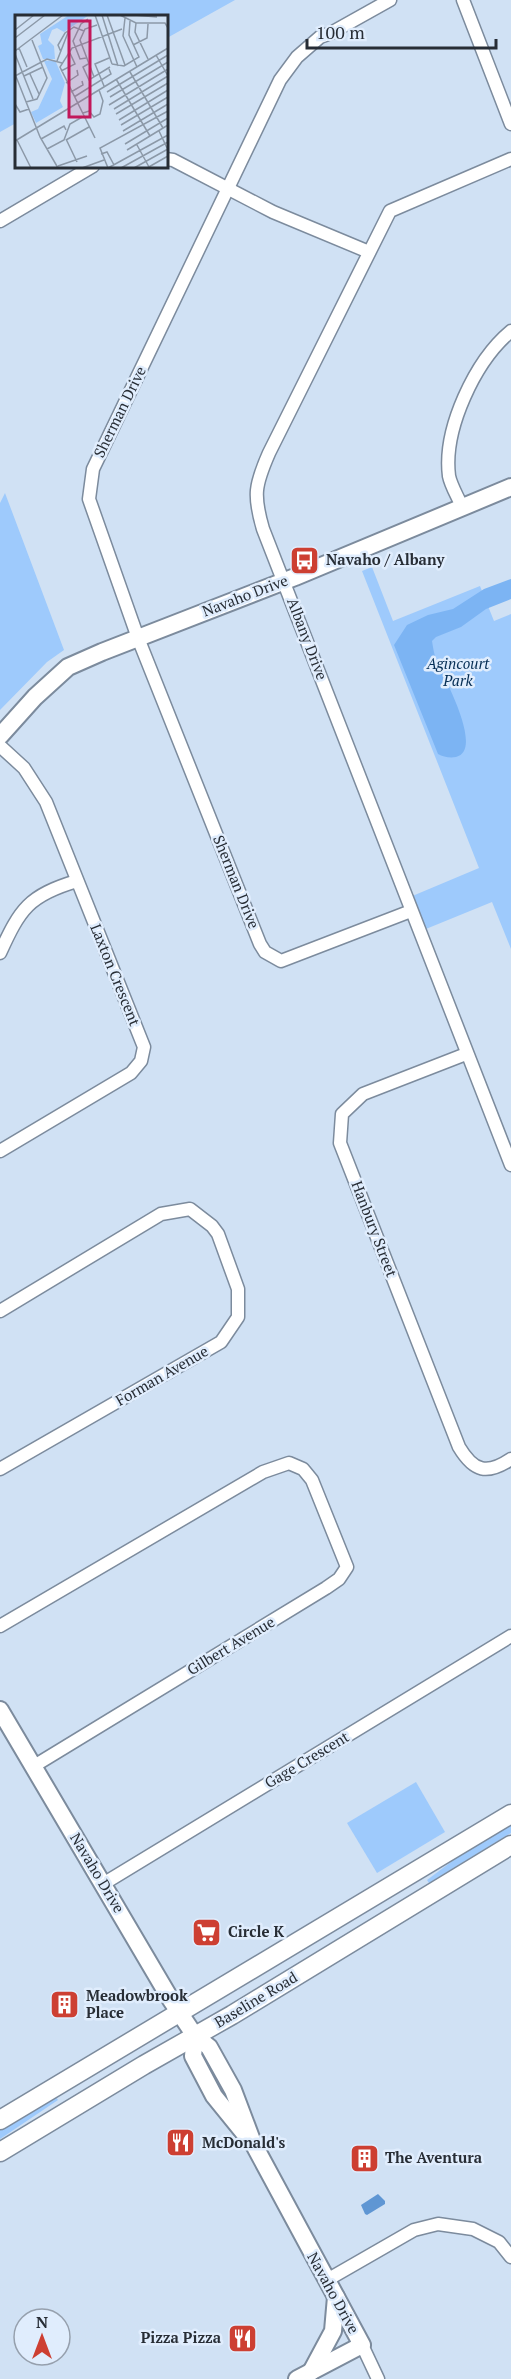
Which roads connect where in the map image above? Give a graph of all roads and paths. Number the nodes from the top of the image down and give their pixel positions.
1 (390, 0) edge
2 (463, 0) edge
3 (511, 124) edge
4 (168, 159) edge
5 (511, 159) edge
6 (90, 168) edge
7 (228, 189) junction
8 (0, 221) edge
9 (369, 252) junction
10 (511, 331) edge
11 (511, 488) edge
12 (462, 507) junction
13 (285, 581) junction
14 (138, 638) junction
15 (0, 736) edge
16 (0, 746) edge
17 (77, 881) junction
18 (411, 911) junction
19 (0, 953) edge
20 (466, 1054) junction
21 (0, 1150) edge
22 (511, 1165) edge
23 (0, 1311) edge
24 (511, 1459) edge
25 (0, 1469) edge
26 (0, 1626) edge
27 (511, 1636) edge
28 (0, 1710) edge
29 (34, 1766) junction
30 (511, 1814) edge
31 (511, 1845) edge
32 (103, 1884) junction
33 (180, 2012) junction
34 (195, 2036) junction
35 (0, 2120) edge
36 (0, 2152) edge
37 (511, 2257) edge
38 (327, 2280) junction
39 (336, 2296) junction
40 (362, 2345) junction
41 (304, 2376) edge
42 (378, 2379) edge

1 - 7 street, Sherman Drive
2 - 3 street
4 - 7 street
5 - 9 street, Albany Drive
6 - 8 street
7 - 9 street
7 - 14 street, Sherman Drive
9 - 13 street, Albany Drive
10 - 12 street
11 - 12 street, Navaho Drive
12 - 13 street, Navaho Drive
13 - 14 street, Navaho Drive
13 - 18 street, Albany Drive
14 - 15 street, Navaho Drive
14 - 18 street, Sherman Drive
16 - 17 street, Laxton Crescent
17 - 19 street
17 - 21 street, Laxton Crescent
18 - 20 street, Albany Drive
20 - 22 street, Albany Drive
20 - 24 street, Hanbury Street
23 - 25 street, Forman Avenue
26 - 29 street, Gilbert Avenue
27 - 32 street, Gage Crescent
28 - 29 street, Navaho Drive
29 - 32 street, Navaho Drive
30 - 33 main road, Baseline Road
31 - 34 main road, Baseline Road
32 - 33 street, Navaho Drive
33 - 34 street, Navaho Drive
33 - 35 main road, Baseline Road
34 - 36 main road, Baseline Road
34 - 38 street, Navaho Drive
37 - 38 street
38 - 39 street, Navaho Drive
39 - 40 street, Navaho Drive
39 - 41 street
40 - 41 street, Navaho Drive
40 - 42 street

